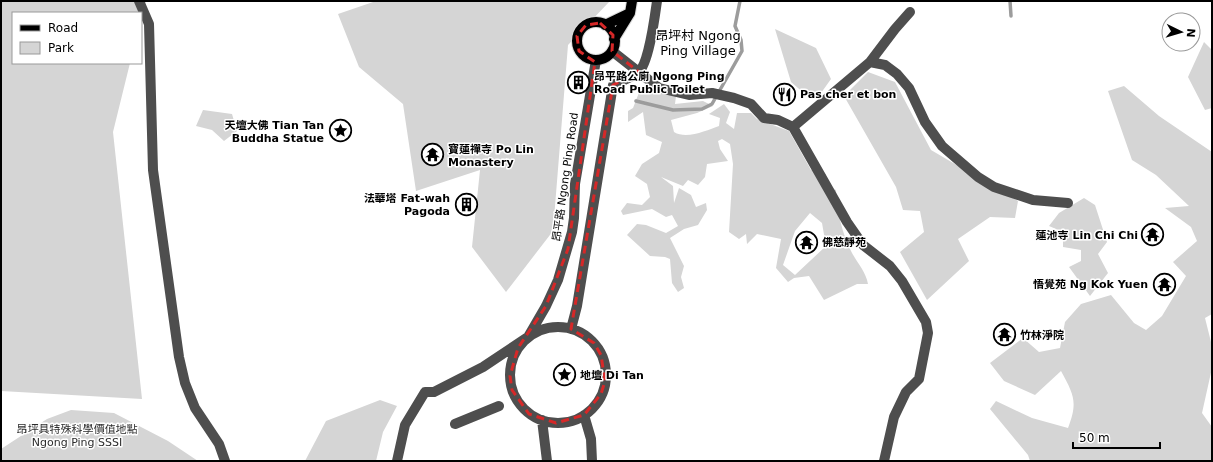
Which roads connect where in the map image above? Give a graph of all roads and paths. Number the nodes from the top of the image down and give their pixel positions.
1 (139, 1) edge
2 (632, 1) edge
3 (657, 1) edge
4 (630, 12) junction
5 (910, 12) dead end
6 (605, 25) junction
7 (614, 39) junction
8 (612, 51) junction
9 (596, 60) junction
10 (870, 62) junction
11 (639, 72) junction
12 (793, 127) junction
13 (1068, 203) dead end
14 (571, 329) junction
15 (528, 337) junction
16 (499, 406) dead end
17 (584, 415) junction
18 (542, 420) junction
19 (455, 424) dead end
20 (225, 461) edge
21 (397, 461) edge
22 (547, 461) edge
23 (592, 461) edge
24 (884, 461) edge

1 - 20 street
2 - 4 main road
3 - 11 street
4 - 6 main road
4 - 7 main road
5 - 10 street
6 - 7 main road
6 - 9 main road
7 - 8 main road
8 - 9 main road
8 - 11 street
9 - 15 street, 昂平路 Ngong Ping Road
10 - 12 street
10 - 13 street
11 - 12 street
11 - 14 street
12 - 24 street
14 - 15 street
14 - 17 street
15 - 18 street
15 - 21 street
16 - 19 street
17 - 18 street
17 - 23 street
18 - 22 street

